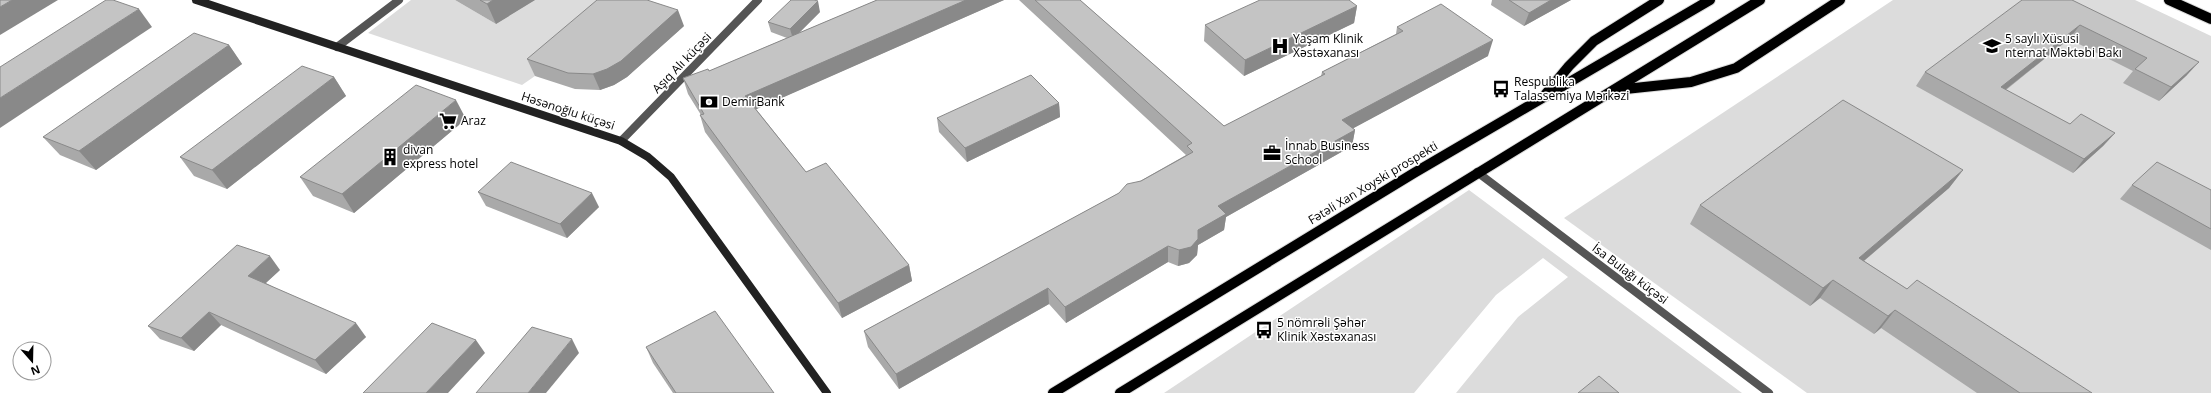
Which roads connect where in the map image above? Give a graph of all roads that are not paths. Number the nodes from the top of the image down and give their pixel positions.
1 (196, 0) edge
2 (399, 0) edge
3 (758, 0) edge
4 (1659, 0) edge
5 (1710, 0) edge
6 (1760, 0) edge
7 (1840, 0) edge
8 (2169, 0) edge
9 (2211, 19) edge
10 (338, 47) junction
11 (1614, 90) junction
12 (1540, 101) junction
13 (621, 141) junction
14 (1477, 172) junction
15 (827, 393) edge
16 (1053, 393) edge
17 (1120, 393) edge
18 (1769, 393) edge

1 - 10 street, Həsənoğlu küçəsi
2 - 10 street
3 - 13 street, Aşıq Alı küçəsi
4 - 12 main road
5 - 12 main road, Fətəli Xan Xoyski prospekti
6 - 11 main road
7 - 11 main road
8 - 9 main road
10 - 13 street, Həsənoğlu küçəsi
11 - 14 main road
12 - 16 main road, Fətəli Xan Xoyski prospekti
13 - 15 street, Həsənoğlu küçəsi
14 - 17 main road
14 - 18 street, İsa Bulağı küçəsi

